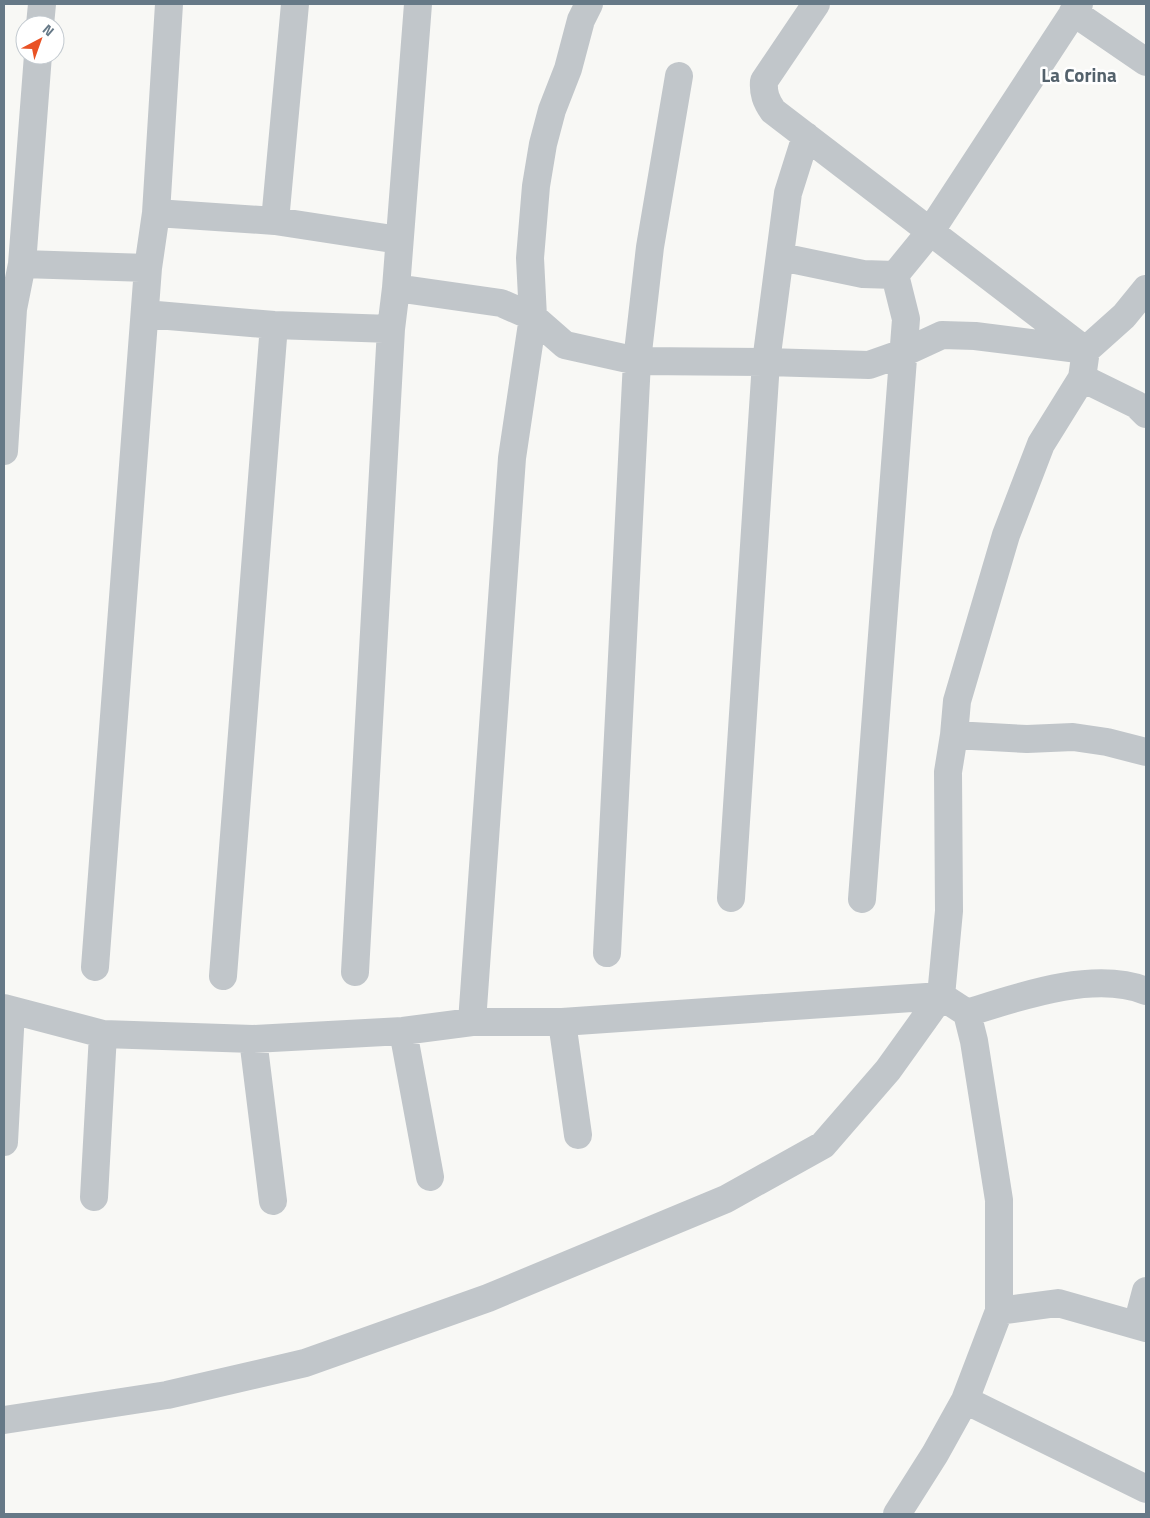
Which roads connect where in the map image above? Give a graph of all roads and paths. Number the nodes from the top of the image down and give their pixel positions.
1 (169, 4) edge
2 (295, 4) edge
3 (418, 4) edge
4 (589, 4) edge
5 (816, 4) edge
6 (1076, 8) edge
7 (1146, 62) edge
8 (37, 65) edge
9 (679, 76) dead end
10 (806, 136) junction
11 (15, 212) edge
12 (156, 213) junction
13 (275, 221) junction
14 (930, 232) junction
15 (399, 240) junction
16 (780, 257) junction
17 (22, 264) junction
18 (148, 268) junction
19 (895, 275) junction
20 (396, 288) junction
21 (1146, 289) edge
22 (8, 309) edge
23 (145, 314) junction
24 (533, 317) junction
25 (274, 325) junction
26 (390, 329) junction
27 (1086, 350) junction
28 (903, 353) junction
29 (637, 361) junction
30 (766, 362) junction
31 (1082, 378) junction
32 (1146, 414) edge
33 (4, 451) edge
34 (954, 735) junction
35 (1146, 752) edge
36 (732, 898) dead end
37 (862, 899) dead end
38 (608, 953) dead end
39 (95, 967) dead end
40 (355, 972) dead end
41 (224, 976) dead end
42 (1146, 991) edge
43 (941, 996) junction
44 (7, 1010) edge
45 (966, 1013) junction
46 (472, 1022) junction
47 (562, 1022) junction
48 (403, 1031) junction
49 (102, 1034) junction
50 (253, 1038) junction
51 (578, 1136) dead end
52 (4, 1142) edge
53 (430, 1177) dead end
54 (94, 1197) dead end
55 (273, 1201) dead end
56 (1146, 1291) edge
57 (999, 1311) junction
58 (1142, 1327) edge
59 (965, 1400) junction
60 (4, 1420) edge
61 (1146, 1489) edge
62 (897, 1514) edge

1 - 12 street
2 - 13 street
3 - 15 street
4 - 24 street
5 - 10 street
6 - 7 street
6 - 14 street
8 - 11 street
9 - 29 street
10 - 14 street
10 - 16 street
11 - 17 street
12 - 13 street
12 - 18 street
13 - 15 street
14 - 19 street
14 - 27 street
15 - 20 street
16 - 19 street
16 - 30 street
17 - 18 street
17 - 22 street
18 - 23 street
19 - 28 street
20 - 24 street
20 - 26 street
21 - 27 street
22 - 33 street
23 - 25 street
23 - 39 street
24 - 29 street
24 - 46 street
25 - 26 street
25 - 41 street
26 - 40 street
27 - 28 street
27 - 31 street
28 - 30 street
28 - 37 street
29 - 30 street
29 - 38 street
30 - 36 street
31 - 32 street
31 - 34 street
34 - 35 street
34 - 43 street
42 - 45 street
43 - 45 street
43 - 47 street
43 - 60 street
44 - 49 street
44 - 52 street
45 - 57 street
46 - 47 street
46 - 48 street
47 - 51 street
48 - 50 street
48 - 53 street
49 - 50 street
49 - 54 street
50 - 55 street
56 - 58 street
57 - 58 street
57 - 59 street
59 - 61 street
59 - 62 street

